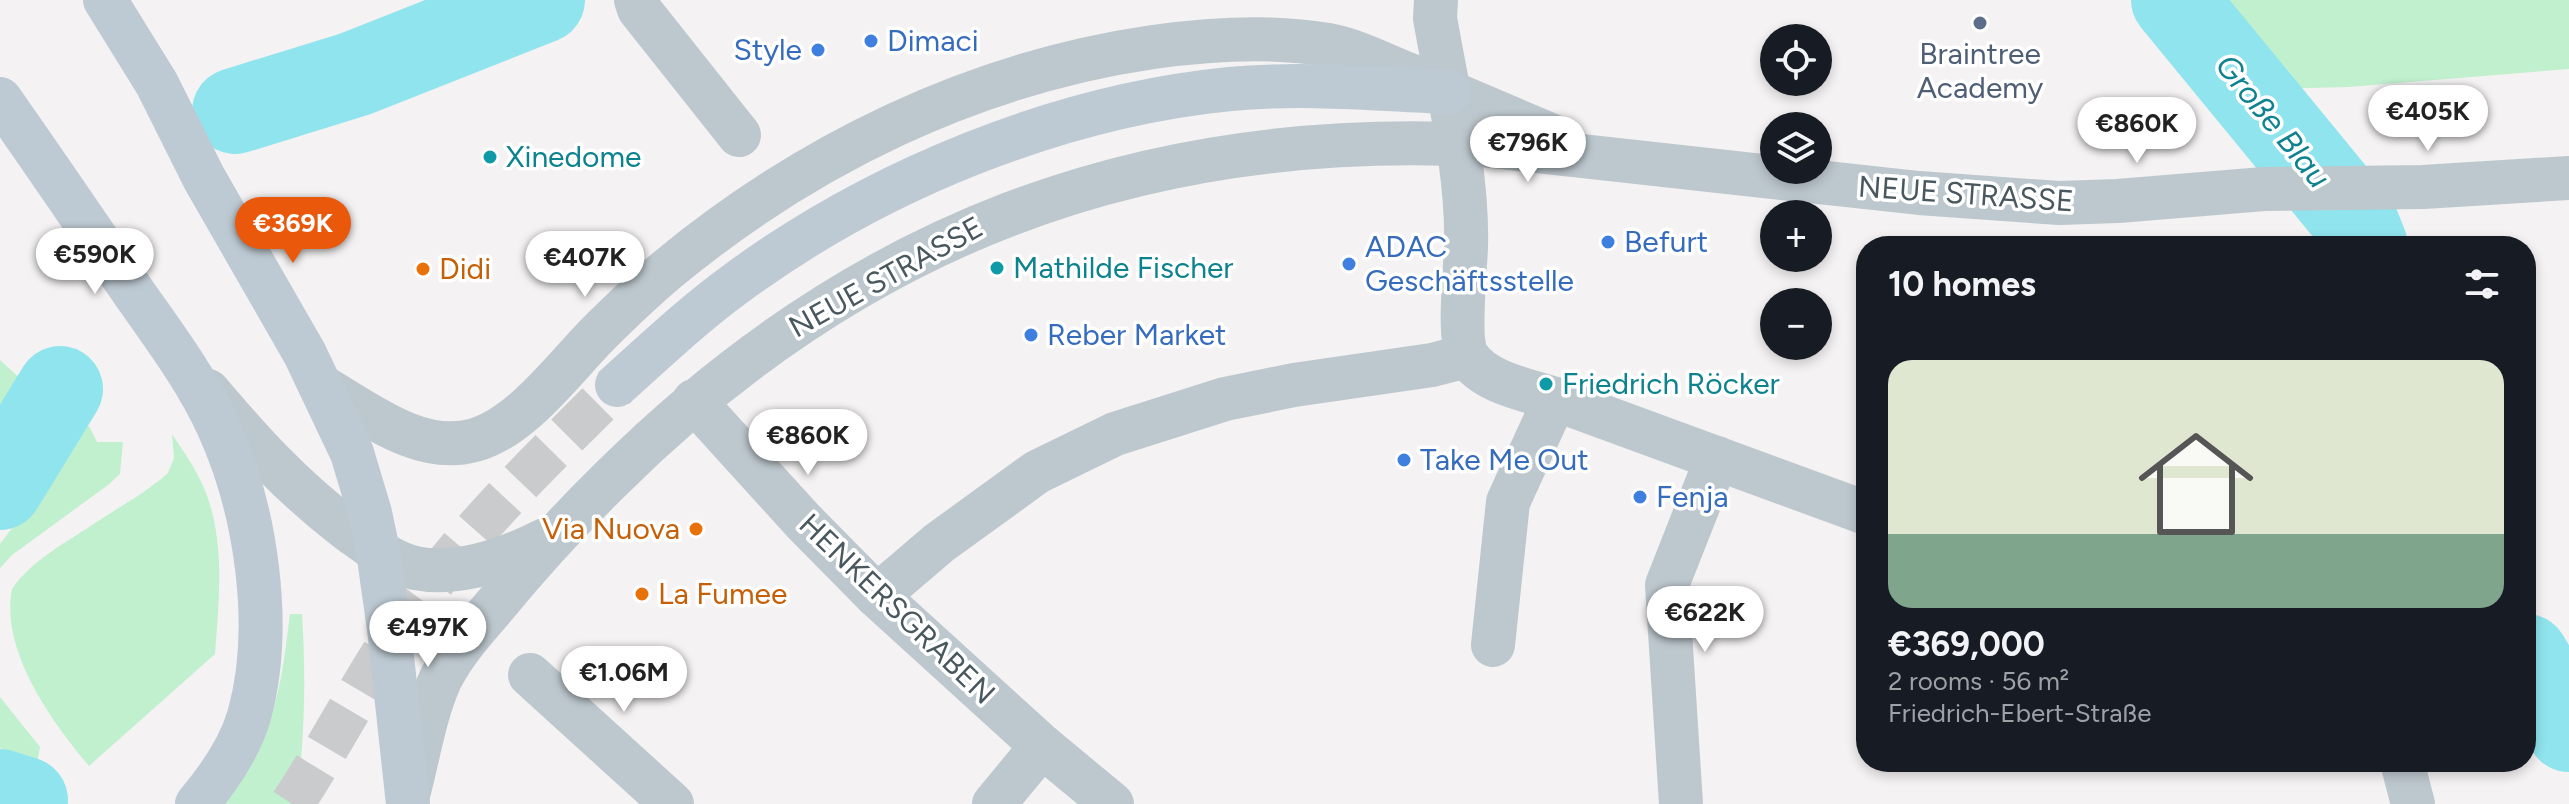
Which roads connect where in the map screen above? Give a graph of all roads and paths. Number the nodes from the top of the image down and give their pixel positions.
1 (105, 0) edge
2 (636, 0) edge
3 (1436, 0) edge
4 (1449, 92) junction
5 (0, 99) edge
6 (739, 135) dead end
7 (1457, 144) junction
8 (1329, 148) junction
9 (1605, 159) junction
10 (2569, 178) edge
11 (1467, 356) junction
12 (182, 360) junction
13 (617, 385) tunnel mouth
14 (321, 386) junction
15 (1555, 399) junction
16 (694, 401) junction
17 (1717, 458) junction
18 (1856, 509) edge
19 (567, 525) junction
20 (378, 551) junction
21 (877, 596) junction
22 (1493, 645) dead end
23 (530, 675) dead end
24 (1042, 746) junction
25 (2405, 772) edge
26 (408, 800) edge
27 (197, 804) edge
28 (672, 804) edge
29 (994, 804) edge
30 (1112, 804) edge
31 (1681, 804) edge
32 (2413, 804) edge

1 - 14 main road
2 - 6 street
3 - 4 street
4 - 7 street
4 - 8 street
4 - 9 street, NEUE STRASSE
4 - 13 main road
4 - 14 street, NEUE STRASSE
5 - 12 main road
7 - 8 street, NEUE STRASSE
7 - 9 street, NEUE STRASSE
7 - 11 street
8 - 16 street, NEUE STRASSE
9 - 10 street, NEUE STRASSE
11 - 15 street
11 - 21 street
12 - 20 street, NEUE STRASSE
12 - 27 main road
14 - 20 main road
15 - 17 street
15 - 22 street
16 - 19 street, NEUE STRASSE
16 - 21 street, HENKERSGRABEN
17 - 18 street
17 - 31 street
19 - 20 street, NEUE STRASSE
19 - 26 street, NEUE STRASSE
20 - 26 main road
21 - 24 street, HENKERSGRABEN
23 - 28 street
24 - 29 street
24 - 30 street, HENKERSGRABEN
25 - 32 street

